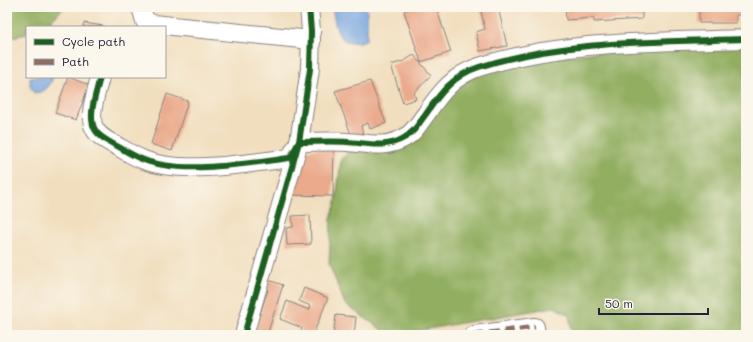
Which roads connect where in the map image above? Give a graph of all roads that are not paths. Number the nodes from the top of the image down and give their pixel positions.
1 (141, 7) edge
2 (309, 7) edge
3 (311, 40) junction
4 (746, 40) edge
5 (100, 78) edge
6 (299, 142) junction
7 (244, 335) edge
8 (474, 335) edge
9 (536, 335) edge

1 - 3 street
2 - 3 street
3 - 6 street
4 - 6 street
5 - 6 street
6 - 7 street
8 - 9 street

